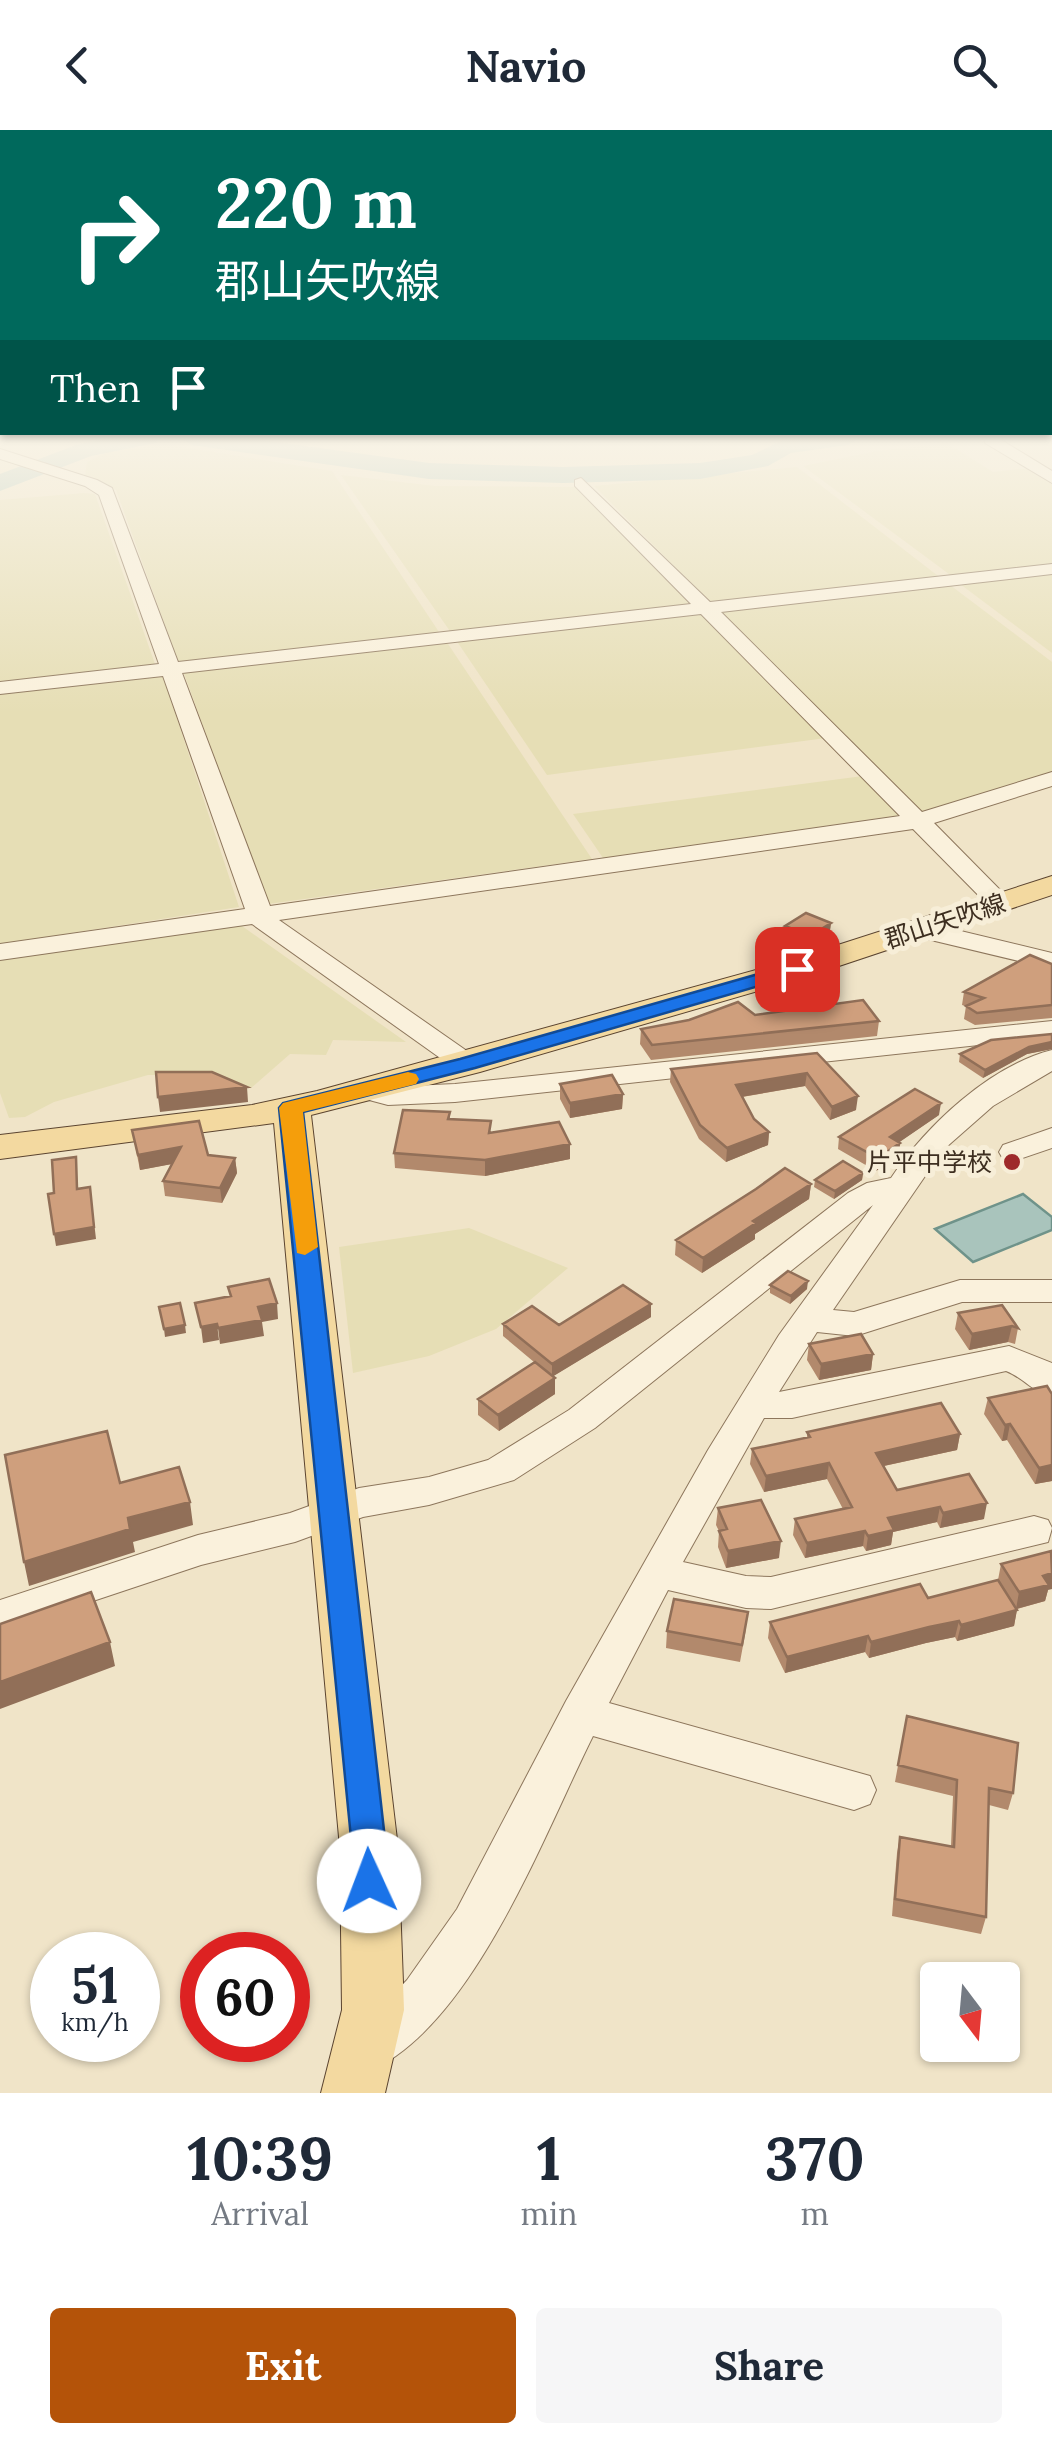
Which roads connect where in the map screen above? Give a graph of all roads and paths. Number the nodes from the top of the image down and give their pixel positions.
1 (120, 530) edge
2 (628, 530) edge
3 (1052, 569) edge
4 (707, 608) junction
5 (171, 667) junction
6 (0, 688) edge
7 (1052, 780) edge
8 (917, 821) junction
9 (1052, 885) edge
10 (1000, 903) junction
11 (258, 913) junction
12 (920, 929) junction
13 (0, 952) edge
14 (1052, 961) edge
15 (1052, 1029) edge
16 (1052, 1059) edge
17 (467, 1064) junction
18 (364, 1090) junction
19 (291, 1108) junction
20 (1052, 1137) edge
21 (0, 1147) edge
22 (1014, 1152) dead end
23 (900, 1188) junction
24 (1052, 1291) edge
25 (810, 1320) junction
26 (1052, 1385) edge
27 (756, 1404) junction
28 (333, 1514) junction
29 (1034, 1530) dead end
30 (658, 1572) junction
31 (0, 1616) edge
32 (581, 1714) junction
33 (854, 1790) dead end
34 (359, 2071) edge

1 - 5 street
2 - 4 street
3 - 4 street
4 - 5 street
4 - 8 street
5 - 6 street
5 - 11 street
7 - 8 street
8 - 10 street
8 - 11 street
9 - 10 main road, 郡山矢吹線
10 - 12 main road, 郡山矢吹線
11 - 13 street
11 - 17 street
12 - 14 street
12 - 17 main road, 郡山矢吹線
15 - 18 street
16 - 23 street
17 - 18 main road, 郡山矢吹線
18 - 19 main road, 郡山矢吹線
19 - 21 main road, 郡山矢吹線
19 - 28 main road
20 - 22 street
23 - 25 street
23 - 28 street
24 - 25 street
25 - 27 street
26 - 27 street
27 - 30 street
28 - 31 street
28 - 34 main road
29 - 30 street
30 - 32 street
32 - 33 street
32 - 34 street

